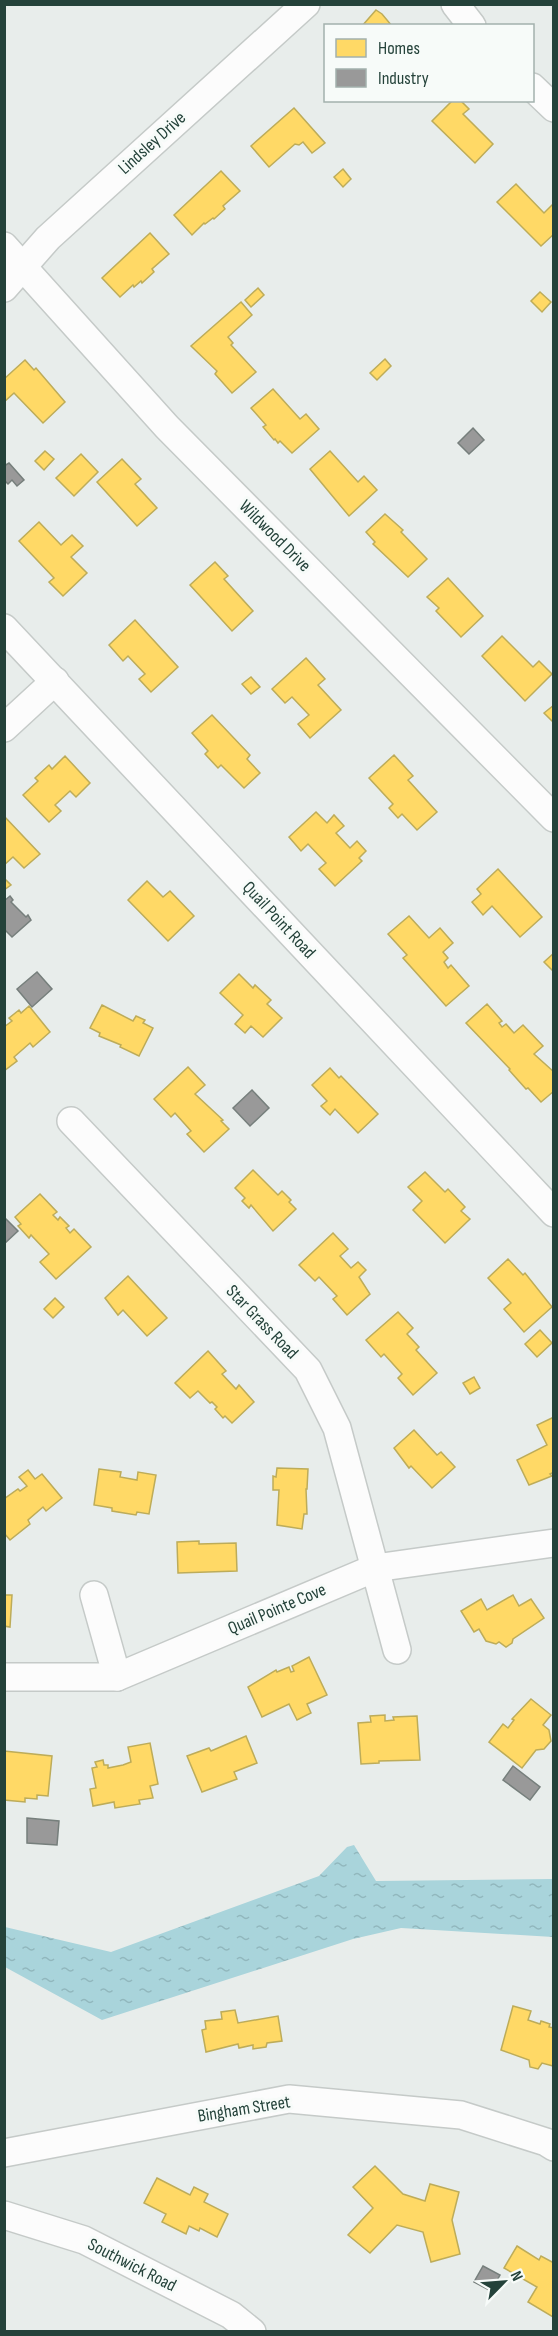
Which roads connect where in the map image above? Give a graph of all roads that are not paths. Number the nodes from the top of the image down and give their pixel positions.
1 (306, 4) edge
2 (455, 4) edge
3 (470, 24) edge
4 (534, 89) edge
5 (554, 108) edge
6 (4, 246) edge
7 (24, 265) junction
8 (4, 288) edge
9 (4, 628) edge
10 (55, 681) junction
11 (4, 728) edge
12 (554, 818) edge
13 (71, 1121) dead end
14 (554, 1213) edge
15 (554, 1543) edge
16 (375, 1568) junction
17 (94, 1595) dead end
18 (398, 1650) dead end
19 (4, 1677) edge
20 (117, 1677) junction
21 (554, 2147) edge
22 (4, 2153) edge
23 (4, 2215) edge
24 (252, 2331) edge

1 - 7 street, Lindsley Drive
2 - 3 street
4 - 5 street
6 - 7 street, Wildwood Drive
7 - 8 street, Lindsley Drive
7 - 12 street, Wildwood Drive
9 - 10 street, Quail Point Road
10 - 11 street
10 - 14 street, Quail Point Road
13 - 16 street, Star Grass Road
15 - 16 street, Quail Pointe Cove
16 - 18 street, Star Grass Road
16 - 20 street, Quail Pointe Cove
17 - 20 street
19 - 20 street, Quail Pointe Cove
21 - 22 street, Bingham Street
23 - 24 street, Southwick Road

